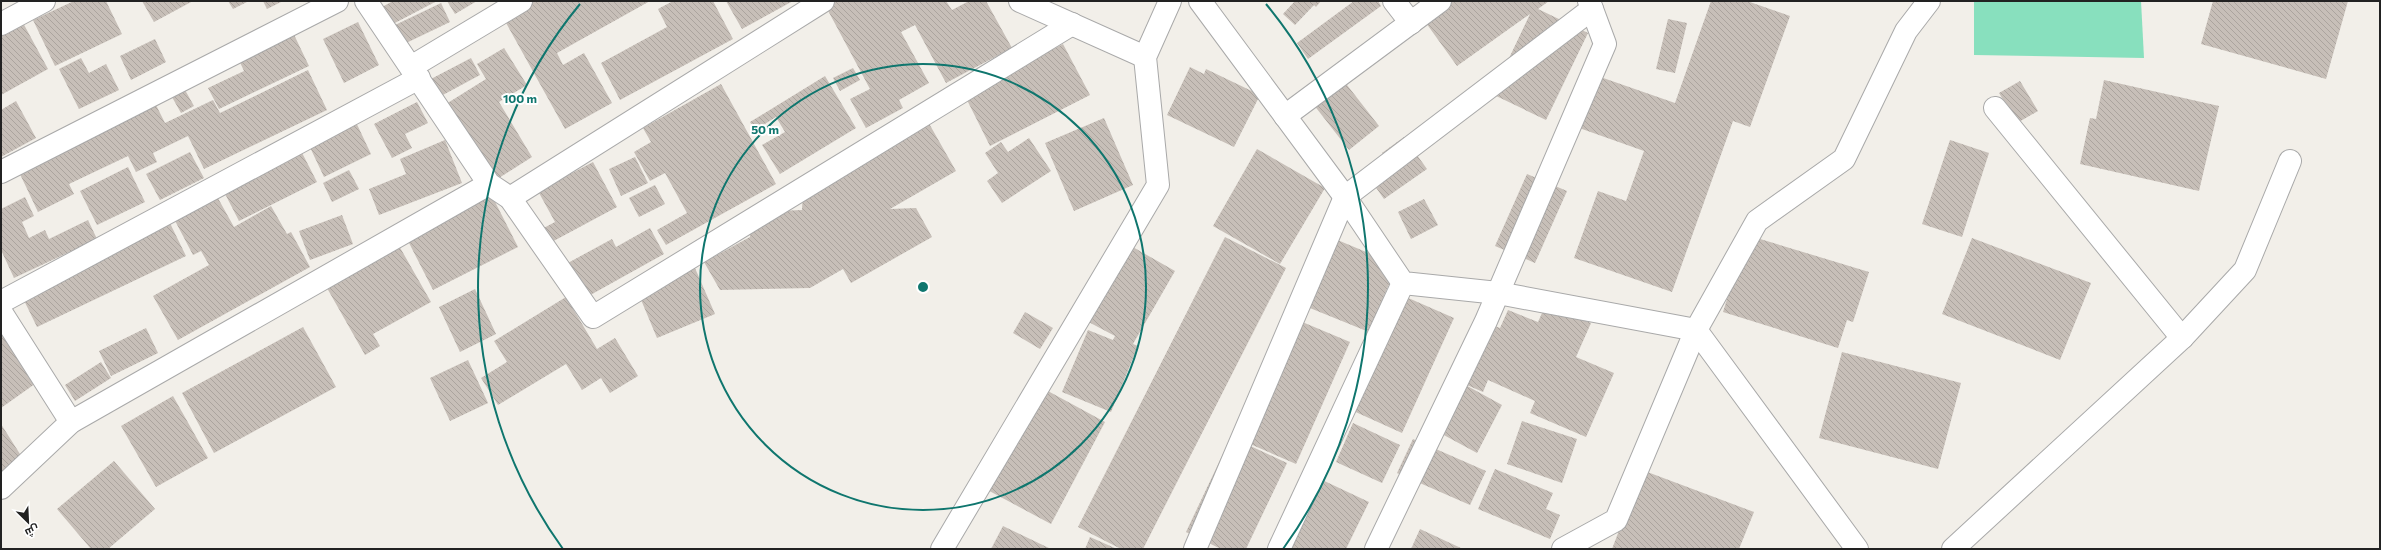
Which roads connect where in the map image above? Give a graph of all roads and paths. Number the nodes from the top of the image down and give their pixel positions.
1 (44, 1) edge
2 (337, 1) edge
3 (366, 1) edge
4 (521, 1) edge
5 (823, 1) edge
6 (1020, 1) edge
7 (1170, 1) edge
8 (1200, 1) edge
9 (1394, 1) edge
10 (1440, 1) edge
11 (1929, 1) edge
12 (1590, 5) edge
13 (1411, 23) junction
14 (1, 24) edge
15 (1072, 24) junction
16 (1145, 57) junction
17 (415, 72) junction
18 (1995, 108) dead end
19 (1285, 116) junction
20 (2290, 161) dead end
21 (1, 172) edge
22 (489, 184) junction
23 (1345, 197) junction
24 (510, 198) junction
25 (1403, 283) junction
26 (1498, 293) junction
27 (1, 302) edge
28 (5, 326) edge
29 (1696, 330) junction
30 (2182, 338) junction
31 (71, 422) junction
32 (1, 488) edge
33 (942, 549) edge
34 (1195, 549) edge
35 (1279, 549) edge
36 (1376, 549) edge
37 (1563, 549) edge
38 (1857, 549) edge
39 (1953, 549) edge

1 - 14 street
2 - 21 street
3 - 17 street
4 - 17 street
5 - 24 street
6 - 15 street
7 - 16 street
8 - 19 street
9 - 13 street
10 - 13 street
11 - 29 street
12 - 23 street
12 - 26 street
13 - 19 street
15 - 16 street
15 - 24 street
16 - 33 street
17 - 22 street
17 - 27 street
18 - 30 street
19 - 23 street
20 - 30 street
22 - 24 street
22 - 31 street
23 - 25 street
23 - 34 street
25 - 26 street
25 - 35 street
26 - 29 street
26 - 36 street
28 - 31 street
29 - 37 street
29 - 38 street
30 - 39 street
31 - 32 street

